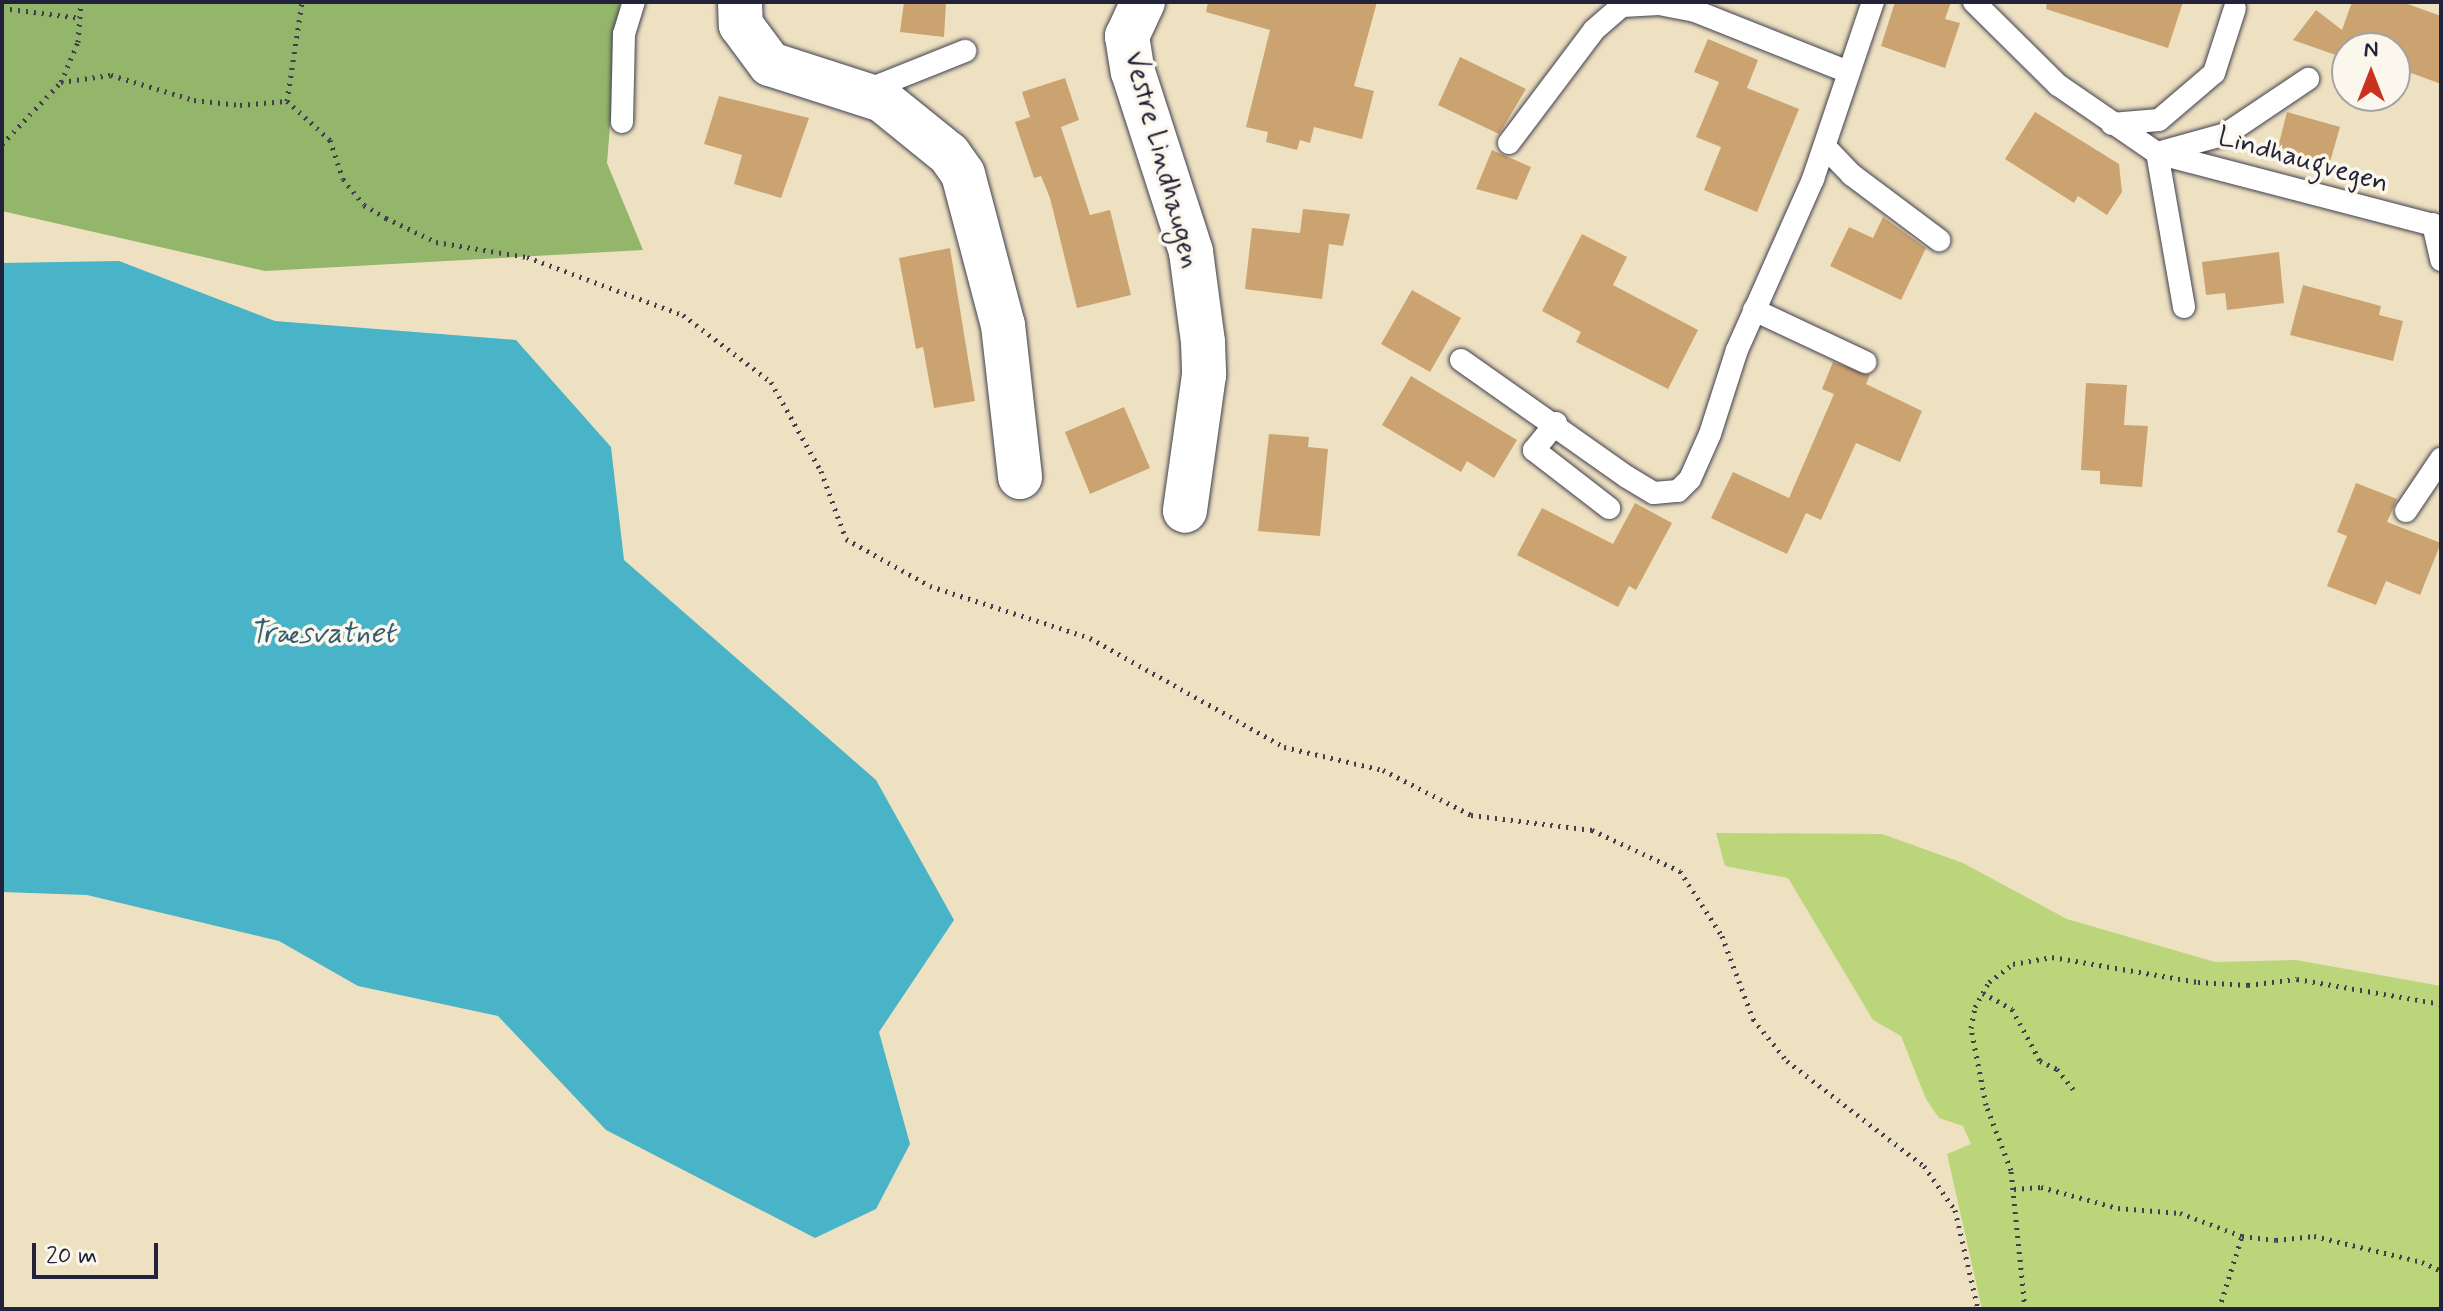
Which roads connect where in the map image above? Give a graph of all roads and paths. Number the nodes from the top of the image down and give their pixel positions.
1 (81, 2) edge
2 (302, 2) edge
3 (634, 2) edge
4 (740, 2) edge
5 (1143, 2) edge
6 (1873, 2) edge
7 (1974, 2) edge
8 (2, 8) edge
9 (2235, 8) dead end
10 (81, 18) junction
11 (965, 51) dead end
12 (1848, 72) junction
13 (2308, 79) dead end
14 (61, 82) junction
15 (865, 91) junction
16 (287, 101) junction
17 (622, 122) dead end
18 (2112, 124) junction
19 (1509, 143) dead end
20 (2, 144) edge
21 (1825, 147) junction
22 (2157, 153) junction
23 (2437, 225) edge
24 (1939, 240) dead end
25 (2441, 260) edge
26 (2184, 307) dead end
27 (1754, 310) junction
28 (1461, 360) dead end
29 (1865, 362) dead end
30 (1556, 423) junction
31 (2441, 459) edge
32 (1020, 477) dead end
33 (1609, 508) dead end
34 (1185, 511) dead end
35 (2406, 511) dead end
36 (1983, 993) junction
37 (2441, 1004) edge
38 (2073, 1089) dead end
39 (2014, 1189) junction
40 (2242, 1236) junction
41 (2441, 1271) edge
42 (1978, 1309) edge
43 (2025, 1309) edge
44 (2219, 1309) edge

1 - 10 path
2 - 16 path
3 - 17 lane
4 - 15 street
5 - 34 street, Vestre Lindhaugen
6 - 12 lane
7 - 18 lane, Lindhaugvegen
8 - 10 path
9 - 18 lane, Lindhaugvegen
10 - 14 path
11 - 15 lane
12 - 19 lane
12 - 21 lane
13 - 22 lane, Lindhaugvegen
14 - 16 path
14 - 20 path
15 - 32 street
16 - 42 path
18 - 22 lane, Lindhaugvegen
21 - 24 lane
21 - 27 lane
22 - 23 lane, Lindhaugvegen
22 - 26 lane
23 - 25 lane, Lindhaugvegen
27 - 29 lane
27 - 30 lane
28 - 30 lane
30 - 33 lane
31 - 35 lane
36 - 37 path
36 - 38 path
36 - 39 path
39 - 40 path
39 - 43 path
40 - 41 path
40 - 44 path

